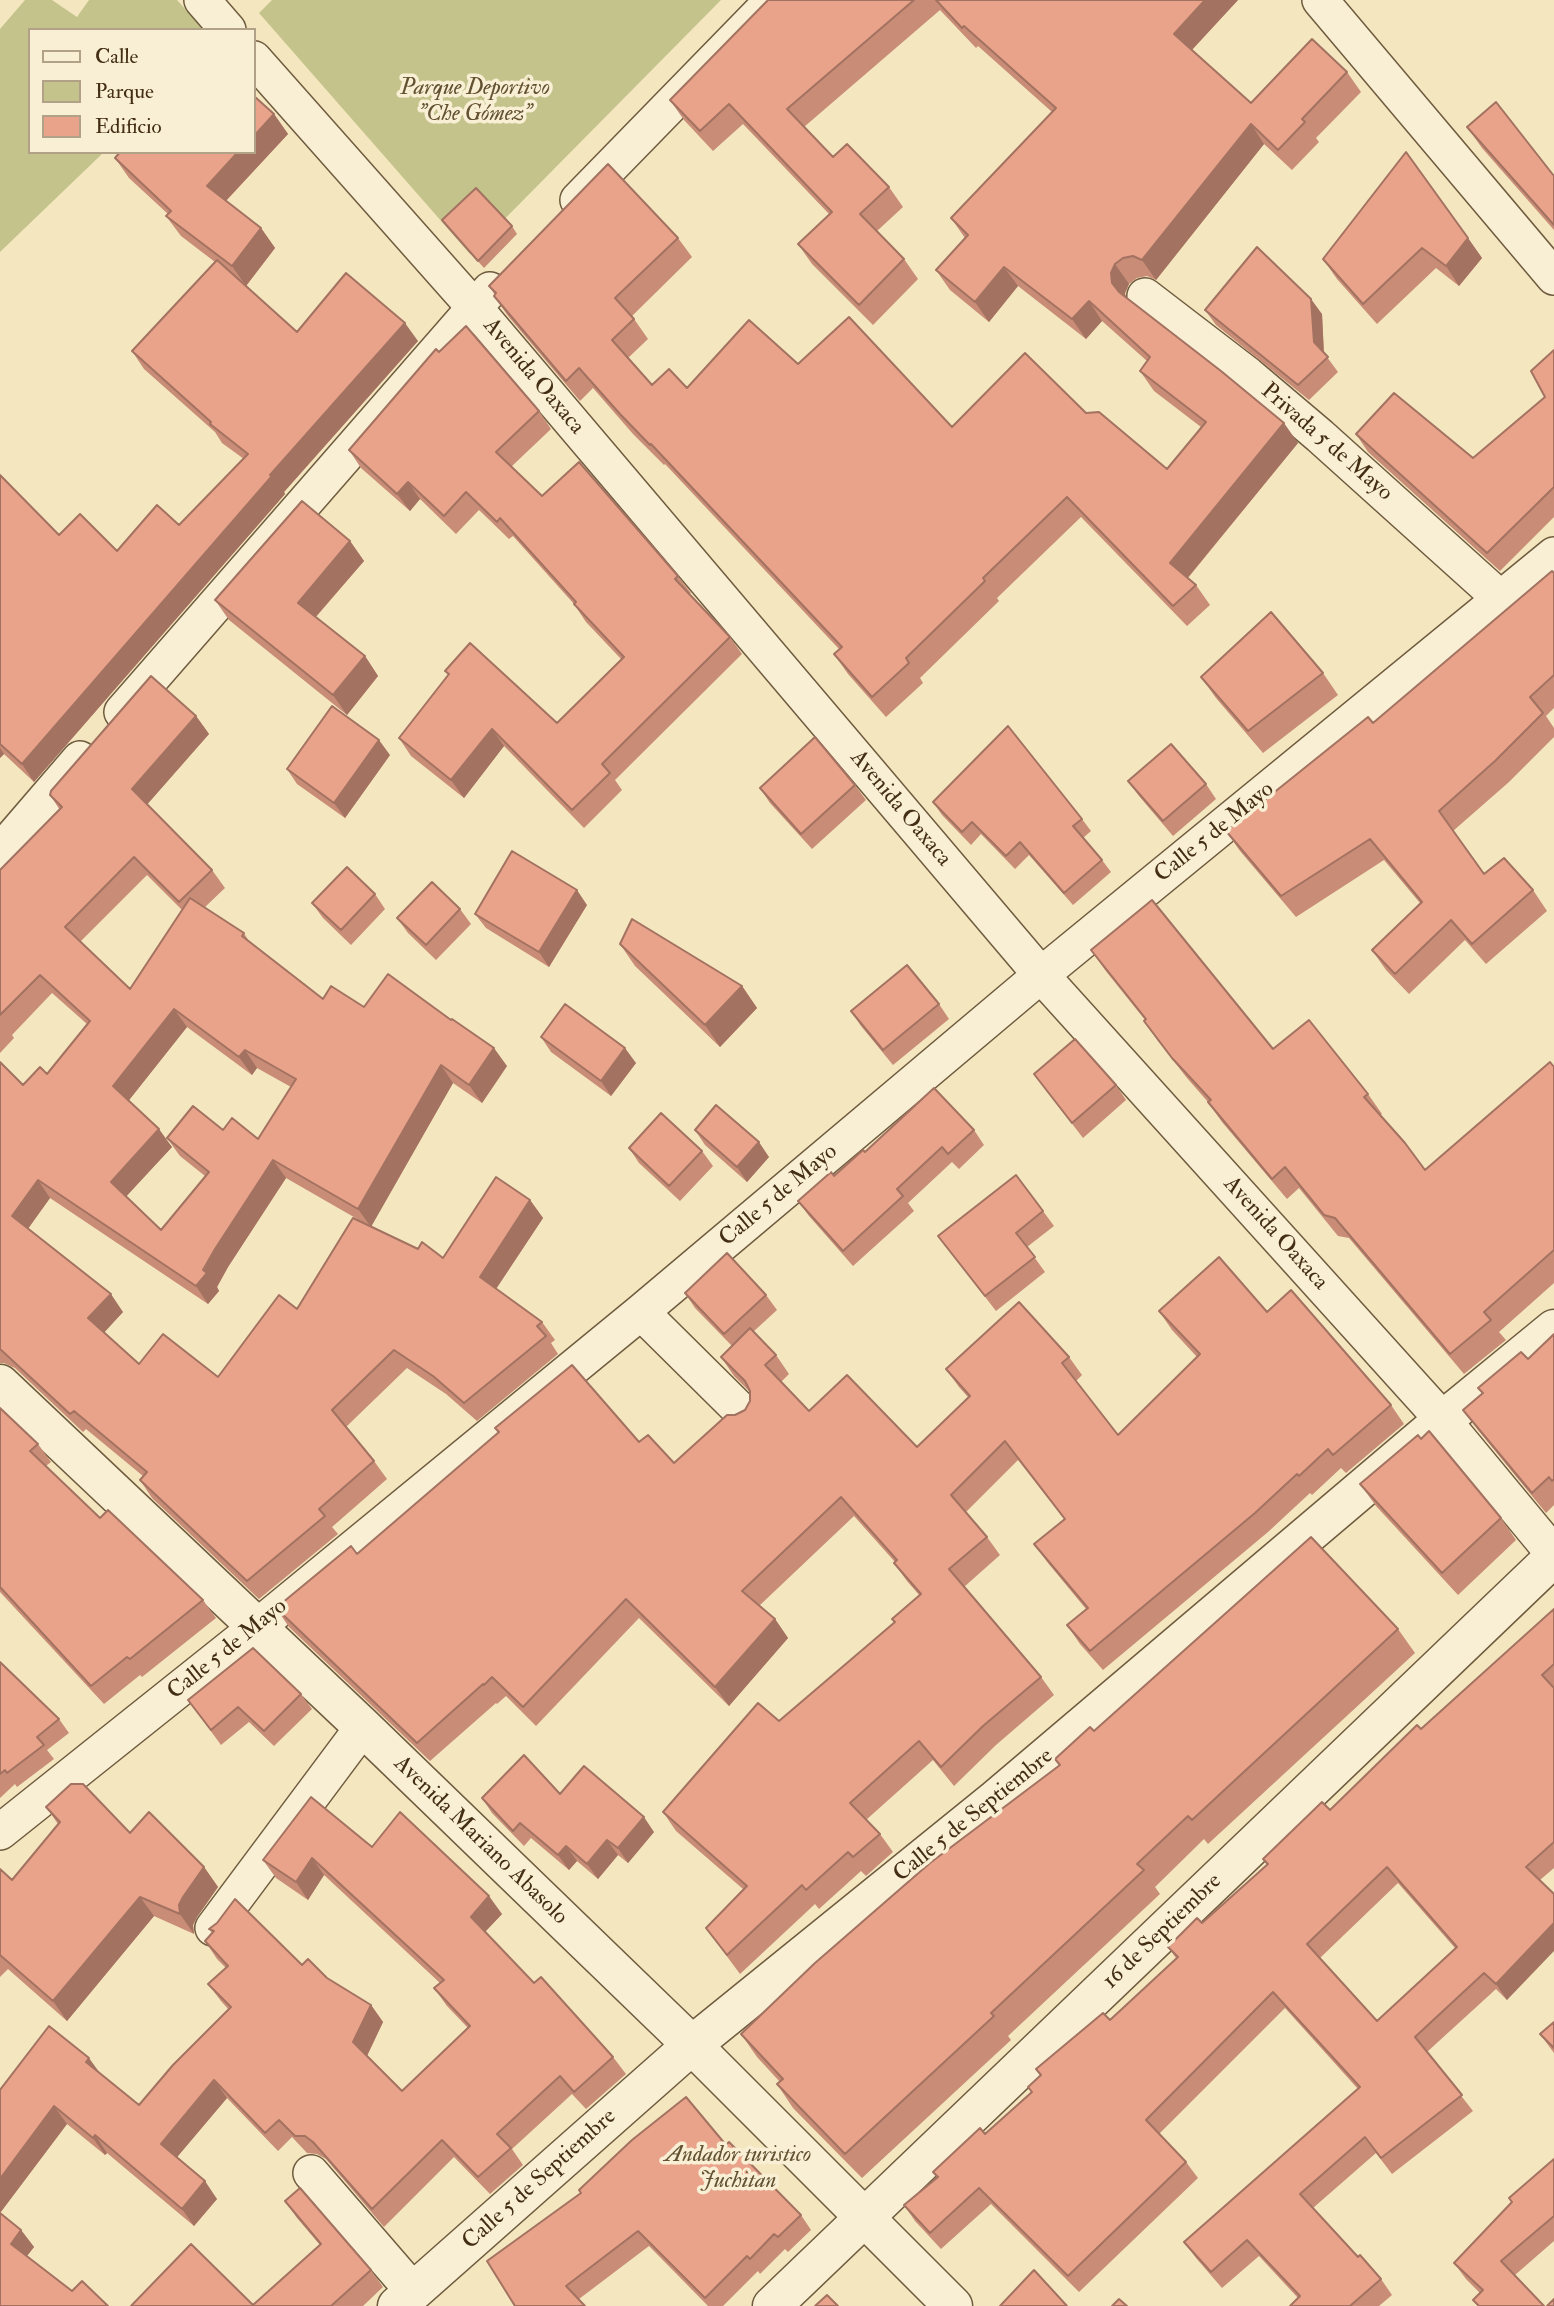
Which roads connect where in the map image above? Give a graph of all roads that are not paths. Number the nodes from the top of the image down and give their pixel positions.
1 (202, 0) edge
2 (773, 0) edge
3 (1320, 0) edge
4 (226, 28) edge
5 (256, 61) edge
6 (560, 218) edge
7 (512, 267) edge
8 (1554, 277) edge
9 (1145, 296) dead end
10 (474, 307) junction
11 (1554, 555) edge
12 (1500, 599) junction
13 (0, 852) edge
14 (1041, 975) junction
15 (641, 1311) junction
16 (1554, 1329) edge
17 (0, 1384) edge
18 (744, 1413) edge
19 (1443, 1420) junction
20 (1554, 1555) edge
21 (257, 1628) junction
22 (363, 1727) junction
23 (0, 1832) edge
24 (213, 1928) edge
25 (692, 2045) junction
26 (311, 2173) dead end
27 (864, 2219) junction
28 (405, 2299) edge
29 (772, 2306) edge
30 (953, 2306) edge

1 - 4 street
2 - 6 street
3 - 8 street
5 - 10 street, Avenida Oaxaca
7 - 10 street
9 - 12 street, Privada 5 de Mayo
10 - 13 street
10 - 14 street, Avenida Oaxaca
11 - 12 street, Calle 5 de Mayo
12 - 14 street, Calle 5 de Mayo
14 - 15 street, Calle 5 de Mayo
14 - 19 street, Avenida Oaxaca
15 - 18 street
15 - 21 street, Calle 5 de Mayo
16 - 19 street, Calle 5 de Septiembre
17 - 21 street, Avenida Mariano Abasolo
19 - 20 street, Avenida Oaxaca
19 - 25 street, Calle 5 de Septiembre
20 - 27 street, 16 de Septiembre
21 - 22 street, Avenida Mariano Abasolo
21 - 23 street, Calle 5 de Mayo
22 - 24 street
22 - 25 street, Avenida Mariano Abasolo
25 - 27 street, Avenida Mariano Abasolo
25 - 28 street, Calle 5 de Septiembre
26 - 28 street
27 - 29 street, 16 de Septiembre
27 - 30 street, Avenida Mariano Abasolo

